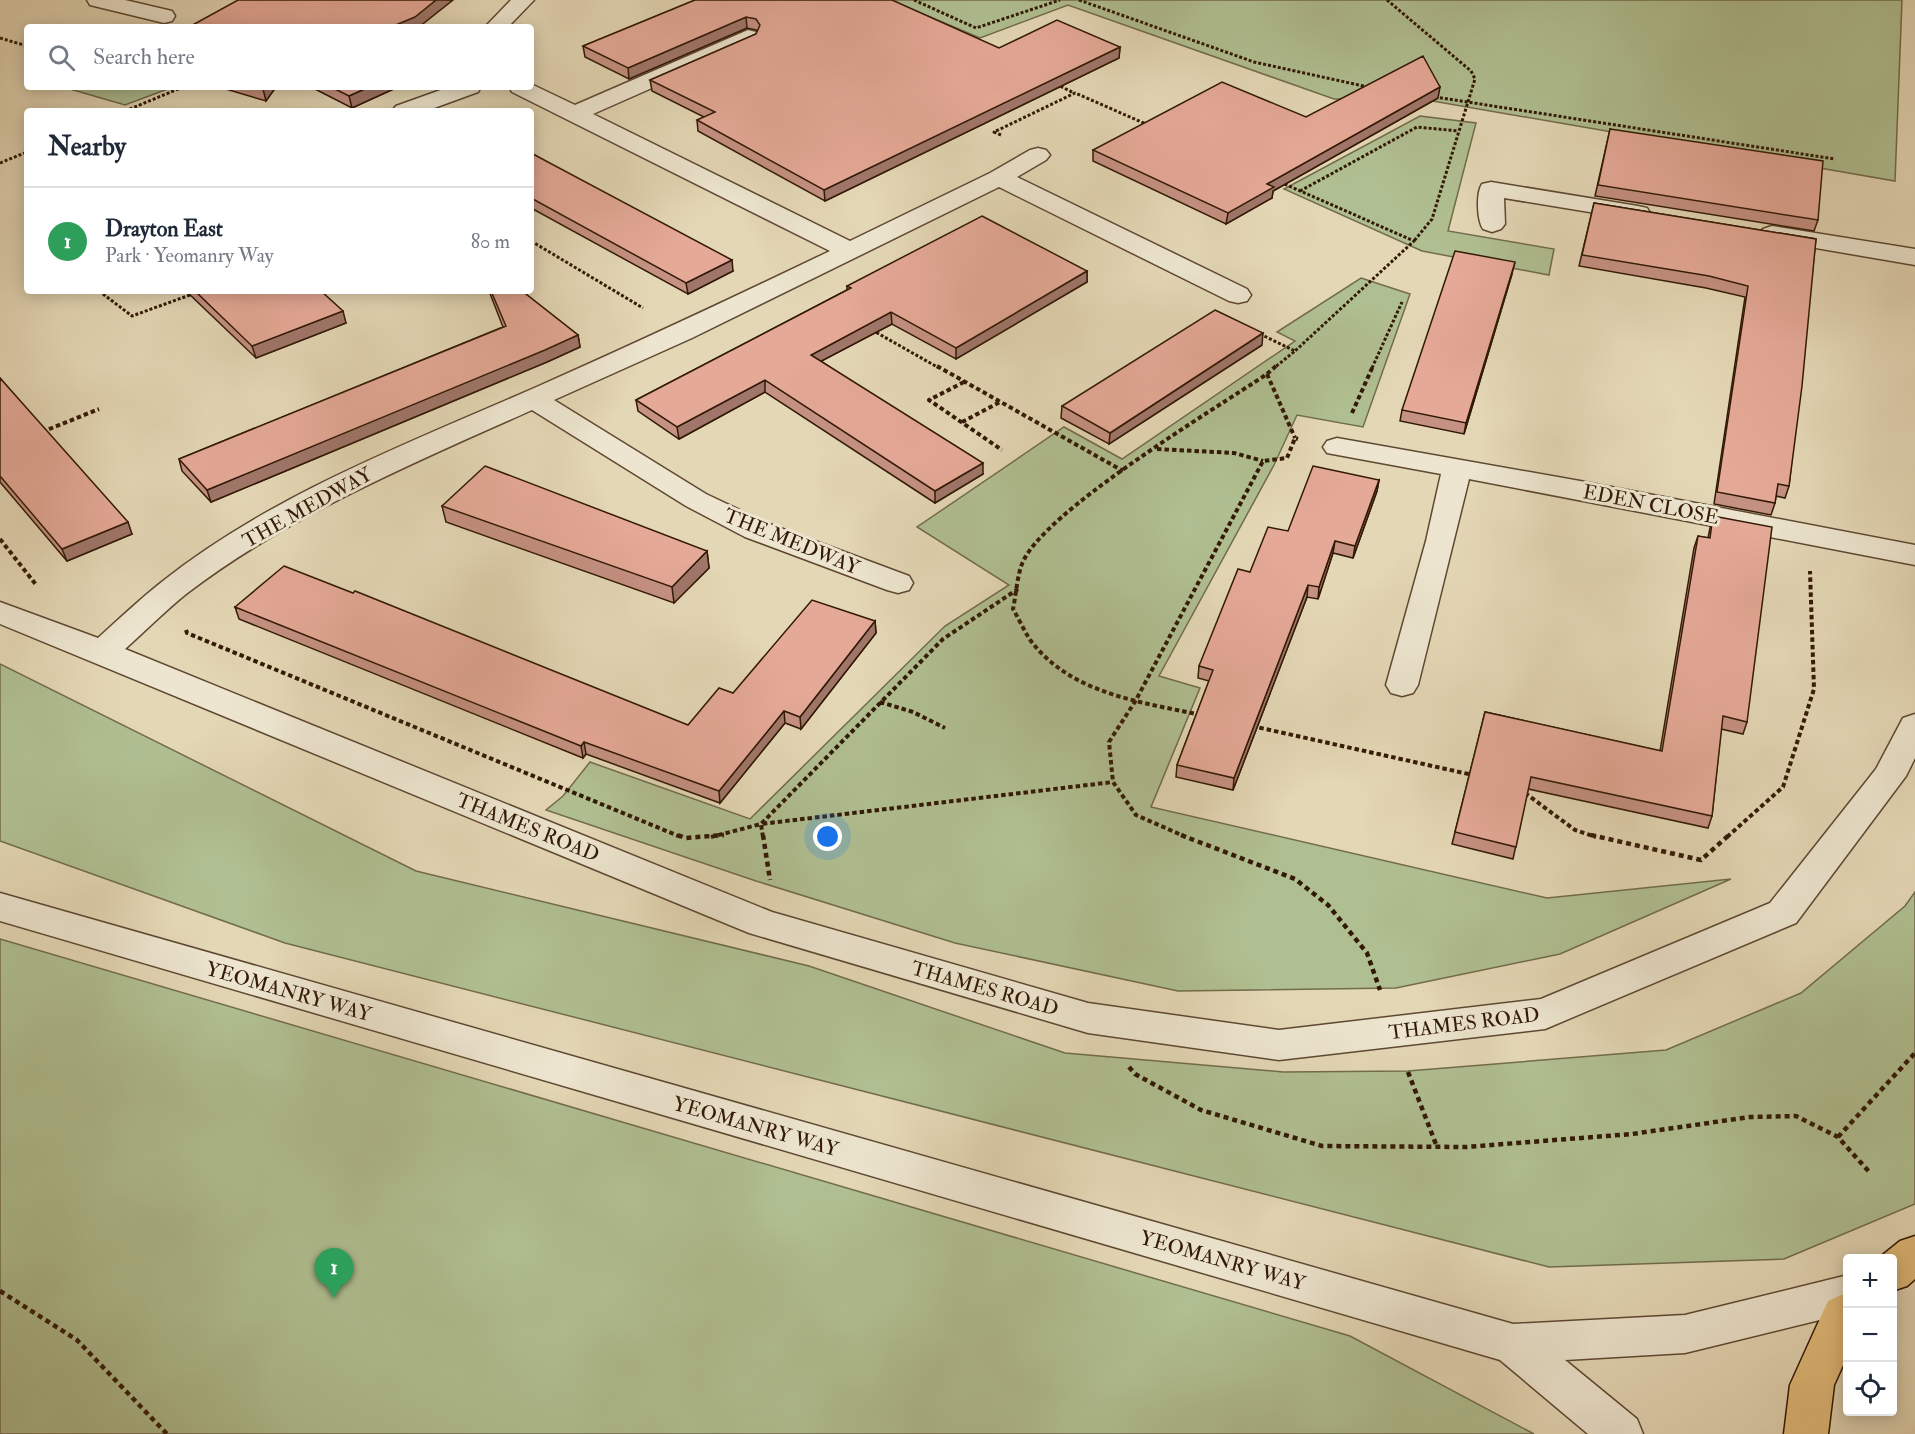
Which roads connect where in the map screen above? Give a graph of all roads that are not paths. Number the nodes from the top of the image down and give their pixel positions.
1 (98, 0) edge
2 (524, 0) edge
3 (164, 16) dead end
4 (499, 24) edge
5 (748, 37) edge
6 (462, 90) edge
7 (525, 90) edge
8 (412, 108) edge
9 (573, 116) junction
10 (1038, 155) road end
11 (999, 178) junction
12 (1656, 215) edge
13 (1492, 224) dead end
14 (1750, 231) edge
15 (848, 250) junction
16 (1915, 257) edge
17 (1238, 295) dead end
18 (535, 400) junction
19 (1337, 447) road end
20 (1457, 469) junction
21 (1915, 555) edge
22 (898, 583) dead end
23 (0, 612) edge
24 (102, 652) junction
25 (1402, 685) dead end
26 (1915, 726) edge
27 (0, 908) edge
28 (1915, 1254) edge
29 (1897, 1270) edge
30 (1843, 1295) edge
31 (1843, 1315) edge
32 (1513, 1344) junction
33 (1621, 1434) edge
34 (1806, 1434) edge

1 - 3 street
2 - 4 street
5 - 9 street
6 - 8 street
7 - 9 street
9 - 15 street
10 - 11 street, THE MEDWAY
11 - 15 street, THE MEDWAY
11 - 17 street
12 - 13 street
14 - 16 street
15 - 18 street, THE MEDWAY
18 - 22 street, THE MEDWAY
18 - 24 street, THE MEDWAY
19 - 20 street, EDEN CLOSE
20 - 21 street, EDEN CLOSE
20 - 25 street
23 - 24 street, THAMES ROAD
24 - 26 street, THAMES ROAD
27 - 32 street, YEOMANRY WAY
28 - 29 highway
30 - 32 street, YEOMANRY WAY
31 - 34 highway
32 - 33 street, YEOMANRY WAY

